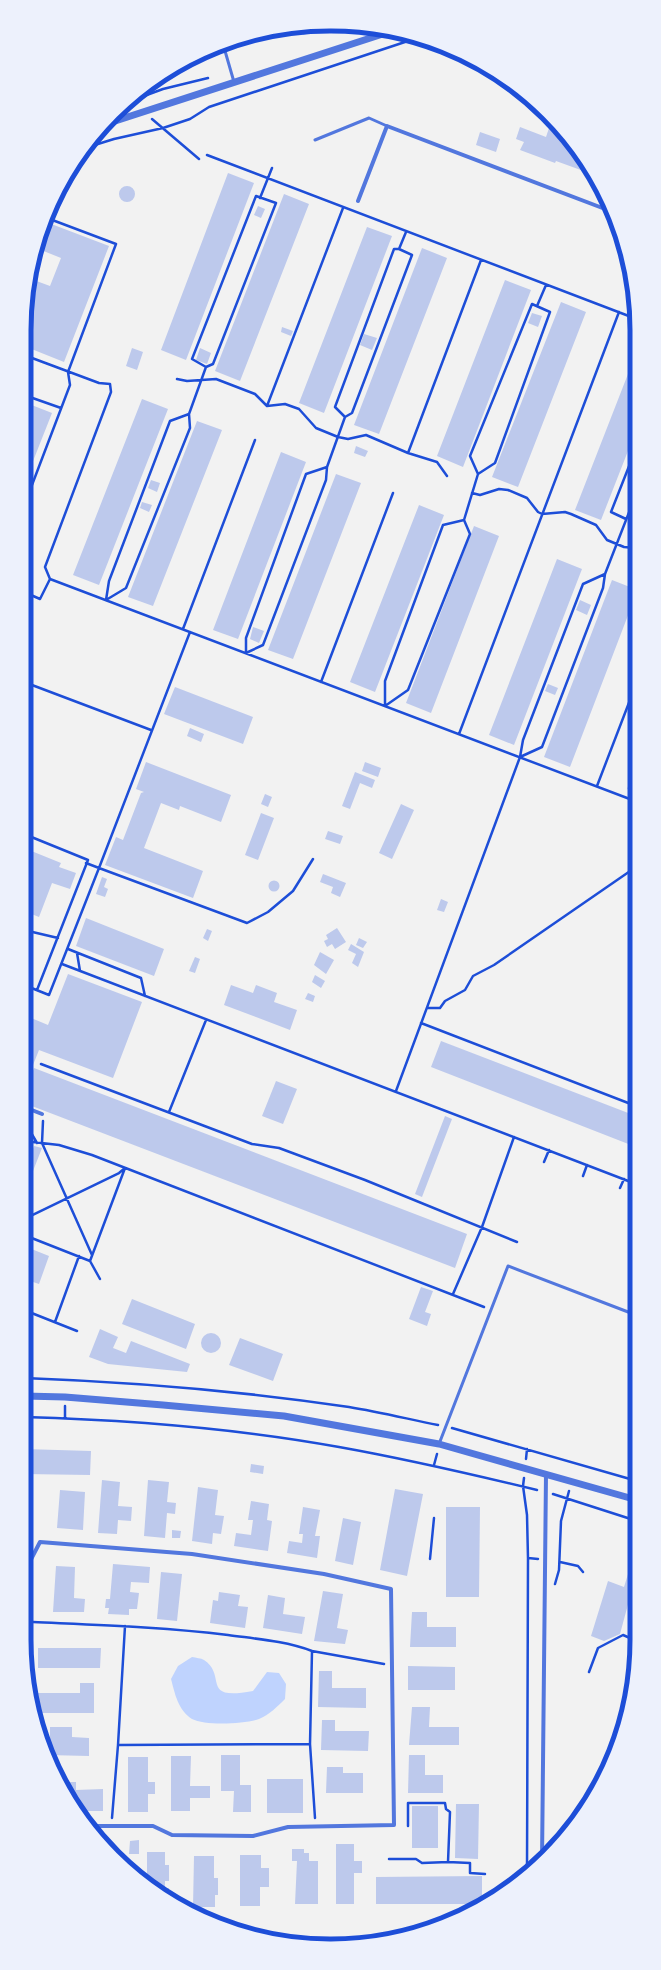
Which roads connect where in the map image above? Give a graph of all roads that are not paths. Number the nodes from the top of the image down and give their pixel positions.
1 (379, 35) edge
2 (225, 51) edge
3 (234, 82) junction
4 (118, 120) edge
5 (387, 126) junction
6 (315, 140) dead end
7 (358, 201) dead end
8 (604, 208) edge
9 (31, 1110) edge
10 (42, 1114) dead end
11 (630, 1313) edge
12 (31, 1396) edge
13 (439, 1444) junction
14 (546, 1474) junction
15 (630, 1498) edge
16 (31, 1558) edge
17 (96, 1826) edge
18 (542, 1851) edge

1 - 3 street
2 - 3 lane
3 - 4 street
5 - 6 lane
5 - 7 street
5 - 8 street
9 - 10 street
11 - 13 lane
12 - 13 street
13 - 14 street
14 - 15 street
14 - 18 street
16 - 17 street

